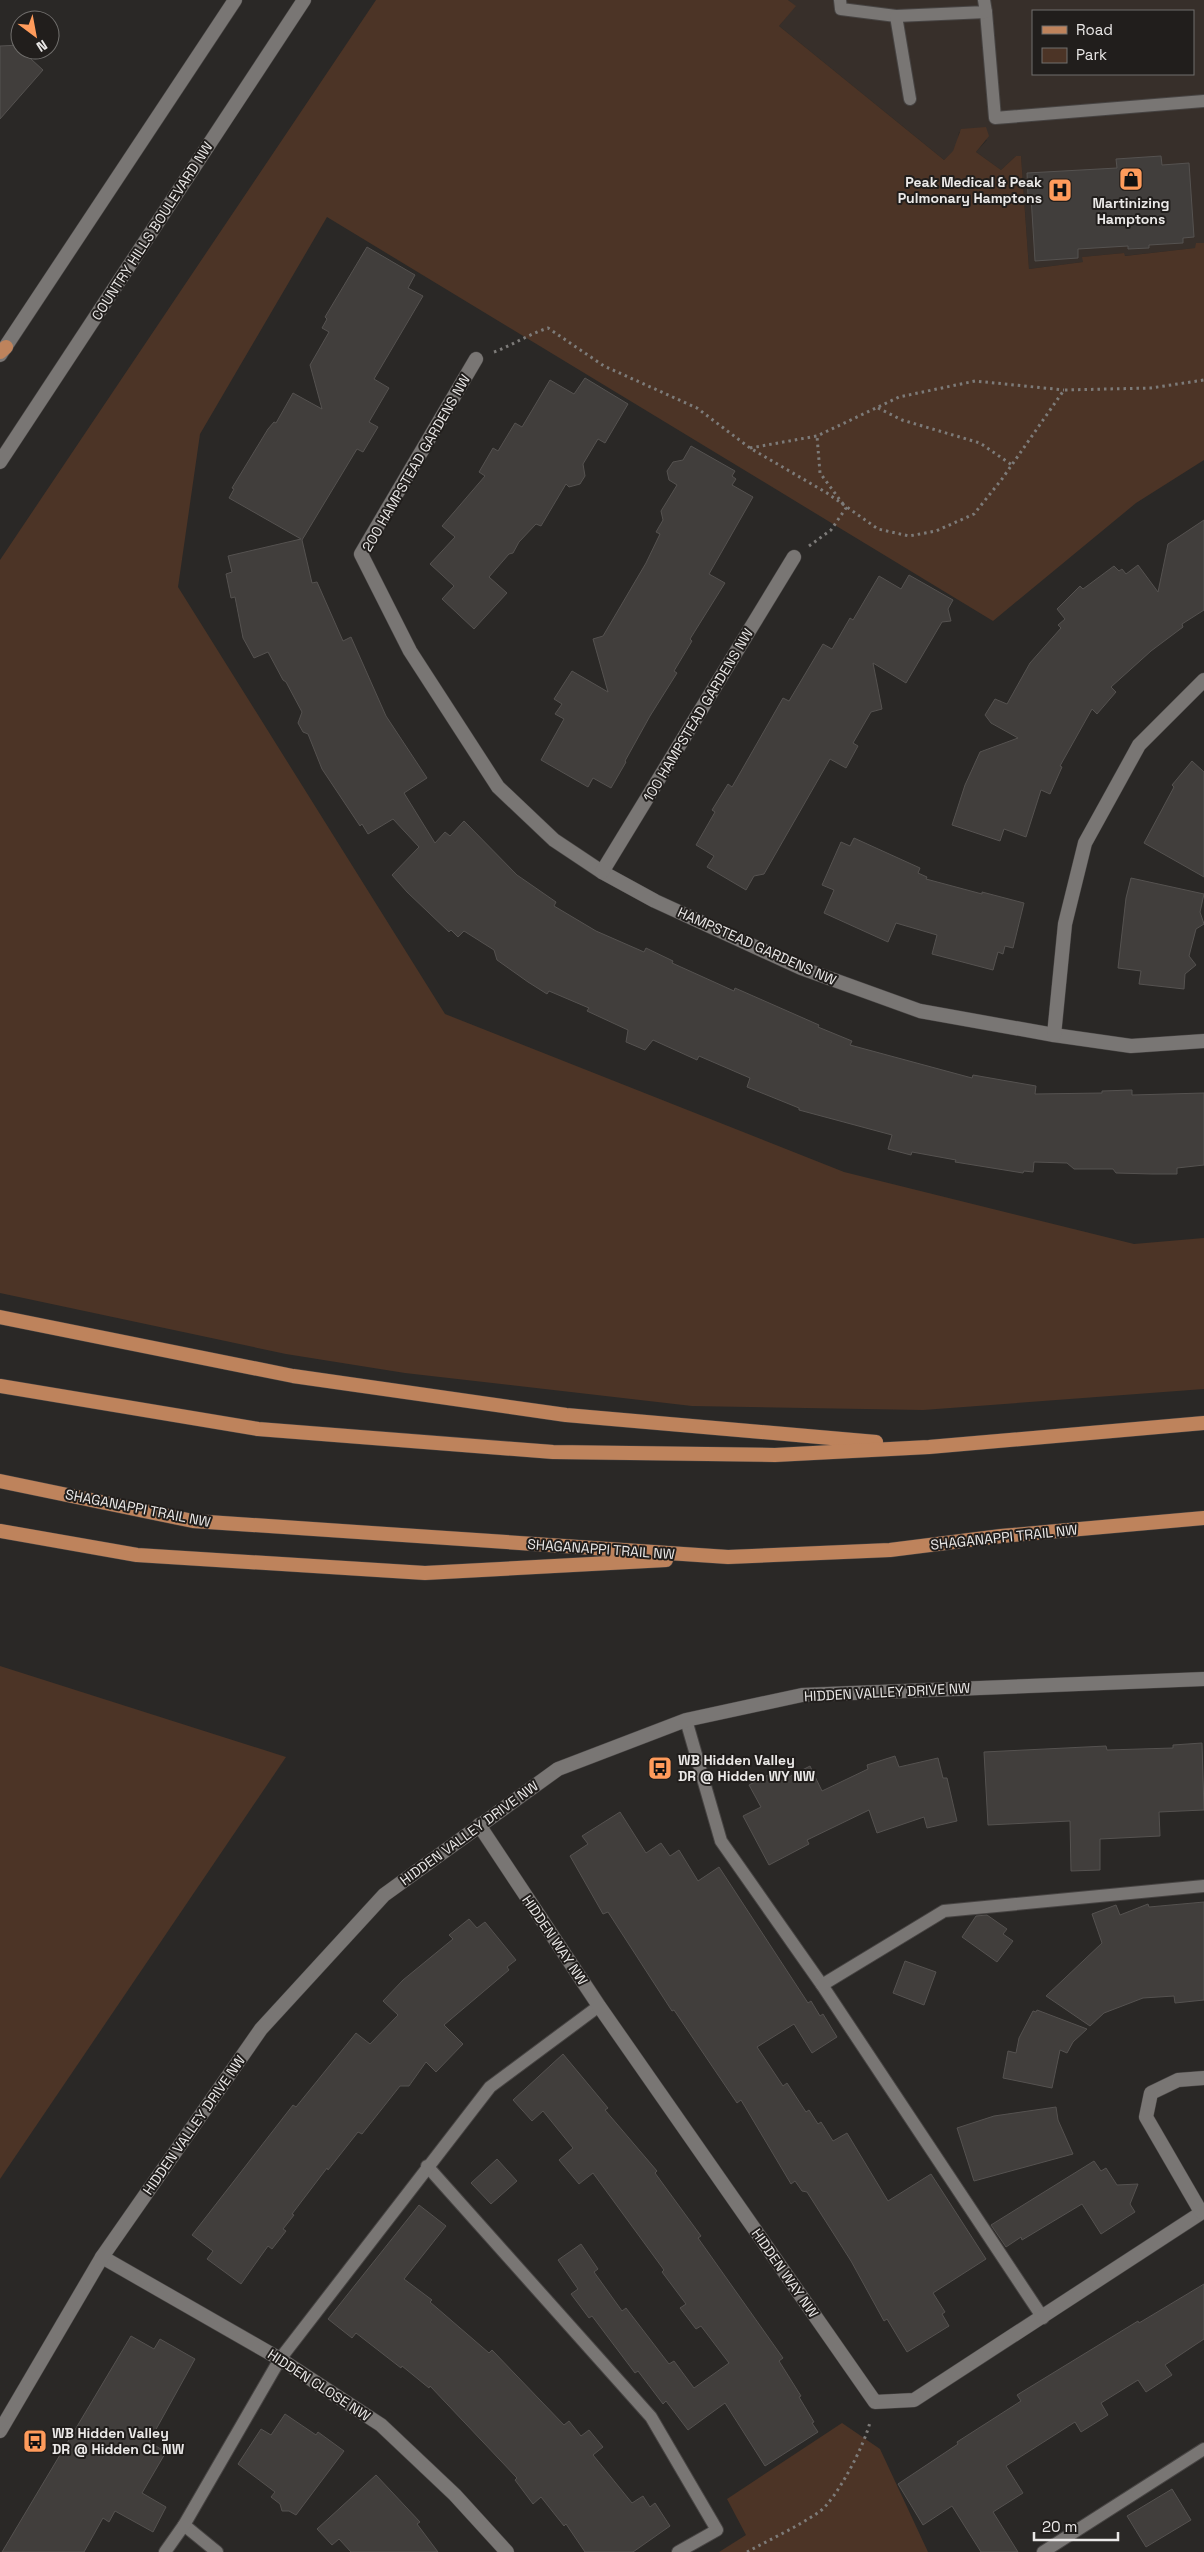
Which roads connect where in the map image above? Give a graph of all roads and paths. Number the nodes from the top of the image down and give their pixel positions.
1 (235, 0) edge
2 (304, 0) edge
3 (840, 0) edge
4 (985, 6) edge
5 (896, 16) junction
6 (910, 99) dead end
7 (1204, 102) edge
8 (2, 351) edge
9 (476, 359) joint
10 (1204, 380) edge
11 (1064, 390) junction
12 (878, 407) junction
13 (817, 436) junction
14 (750, 448) junction
15 (0, 462) edge
16 (1012, 465) junction
17 (846, 508) junction
18 (794, 557) joint
19 (1204, 680) edge
20 (602, 872) junction
21 (1054, 1036) junction
22 (1204, 1041) edge
23 (0, 1317) edge
24 (0, 1386) edge
25 (1204, 1423) edge
26 (929, 1447) junction
27 (0, 1481) edge
28 (1204, 1518) edge
29 (0, 1531) edge
30 (728, 1557) junction
31 (1204, 1679) edge
32 (686, 1720) junction
33 (479, 1825) junction
34 (1204, 1886) edge
35 (822, 1985) junction
36 (599, 2006) junction
37 (1204, 2078) edge
38 (427, 2166) junction
39 (1203, 2211) edge
40 (102, 2257) junction
41 (1043, 2318) junction
42 (280, 2359) junction
43 (875, 2402) junction
44 (0, 2431) edge
45 (1204, 2449) edge
46 (184, 2525) junction
47 (165, 2552) edge
48 (217, 2552) edge
49 (507, 2552) edge
50 (678, 2552) edge
51 (747, 2552) edge
52 (1043, 2552) edge

1 - 8 street
2 - 15 street, COUNTRY HILLS BOULEVARD NW
3 - 5 lane
4 - 5 lane
4 - 7 lane
5 - 6 lane
9 - 14 path
9 - 20 street, 200 HAMPSTEAD GARDENS NW
10 - 11 path
11 - 12 path
11 - 16 path
12 - 13 path
12 - 16 path
13 - 14 path
13 - 17 path
14 - 17 path
16 - 17 path
17 - 18 path
18 - 20 street, 100 HAMPSTEAD GARDENS NW
19 - 21 street
20 - 21 street, HAMPSTEAD GARDENS NW
21 - 22 street, HAMPSTEAD GARDENS NW
23 - 26 main road
24 - 26 main road
25 - 26 main road
27 - 30 main road, SHAGANAPPI TRAIL NW
28 - 30 main road, SHAGANAPPI TRAIL NW
29 - 30 main road
31 - 32 street, HIDDEN VALLEY DRIVE NW
32 - 33 street, HIDDEN VALLEY DRIVE NW
32 - 35 lane
33 - 36 street, HIDDEN WAY NW
33 - 40 street, HIDDEN VALLEY DRIVE NW
34 - 35 lane
35 - 41 lane
36 - 38 lane
36 - 43 street, HIDDEN WAY NW
37 - 39 street
38 - 42 lane
38 - 50 lane
39 - 41 street
40 - 42 street, HIDDEN CLOSE NW
40 - 44 street, HIDDEN VALLEY DRIVE NW
41 - 43 street
42 - 46 lane
42 - 49 street, HIDDEN CLOSE NW
43 - 51 path
45 - 52 lane
46 - 47 lane
46 - 48 lane

